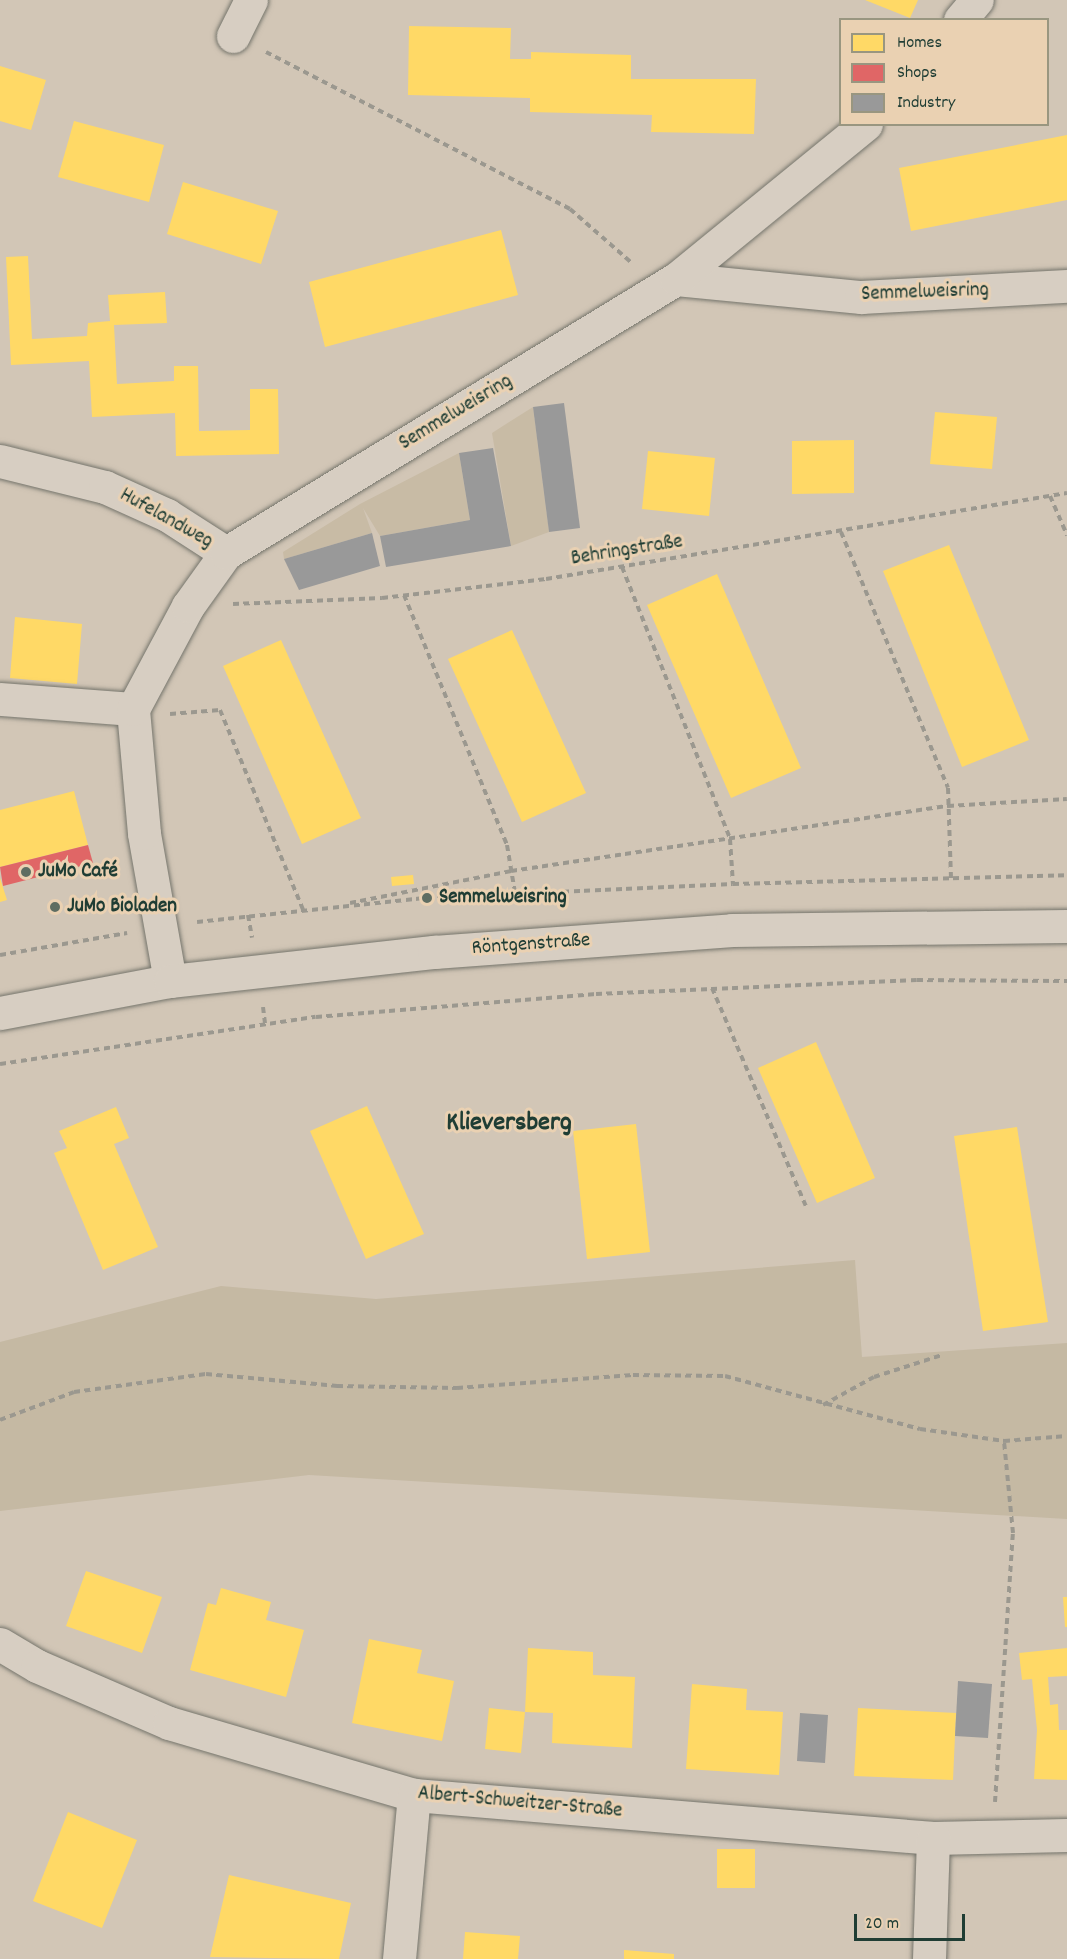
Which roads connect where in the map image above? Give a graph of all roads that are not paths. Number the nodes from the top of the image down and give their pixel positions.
1 (251, 0) edge
2 (977, 0) edge
3 (962, 18) edge
4 (233, 36) road end
5 (864, 126) edge
6 (676, 279) junction
7 (1067, 286) edge
8 (0, 461) edge
9 (226, 553) junction
10 (0, 699) edge
11 (133, 709) junction
12 (1067, 926) edge
13 (170, 981) junction
14 (0, 1013) edge
15 (0, 1644) edge
16 (414, 1796) junction
17 (1067, 1835) edge
18 (933, 1838) junction
19 (399, 1959) edge
20 (929, 1959) edge

1 - 4 street
2 - 3 street
5 - 6 street, Semmelweisring
6 - 7 street, Semmelweisring
6 - 9 street, Semmelweisring
8 - 9 street, Hufelandweg
9 - 11 street, Semmelweisring
10 - 11 street
11 - 13 street
12 - 13 street, Röntgenstraße
13 - 14 street, Röntgenstraße
15 - 16 street, Albert-Schweitzer-Straße
16 - 18 street, Albert-Schweitzer-Straße
16 - 19 street
17 - 18 street, Albert-Schweitzer-Straße
18 - 20 street

